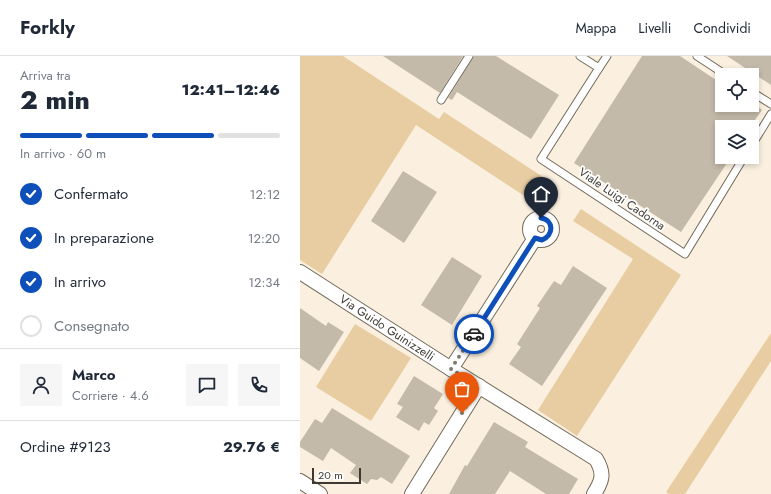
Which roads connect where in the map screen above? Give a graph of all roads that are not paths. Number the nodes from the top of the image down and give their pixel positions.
1 (469, 56) edge
2 (580, 56) edge
3 (607, 56) edge
4 (697, 56) edge
5 (599, 68) junction
6 (715, 68) edge
7 (759, 96) edge
8 (441, 100) dead end
9 (771, 104) edge
10 (771, 114) edge
11 (759, 134) edge
12 (740, 164) edge
13 (535, 238) dead end
14 (300, 272) edge
15 (451, 369) junction
16 (479, 386) junction
17 (300, 481) edge
18 (320, 494) edge
19 (412, 494) edge
20 (594, 494) edge

1 - 8 lane
2 - 5 lane
3 - 5 lane, Viale Luigi Cadorna
4 - 6 lane
5 - 12 lane, Viale Luigi Cadorna
7 - 9 lane
10 - 11 lane
13 - 15 street
14 - 15 street, Via Guido Guinizzelli
15 - 16 street, Via Guido Guinizzelli
16 - 19 street
16 - 20 street, Via Guido Guinizzelli
17 - 18 street

